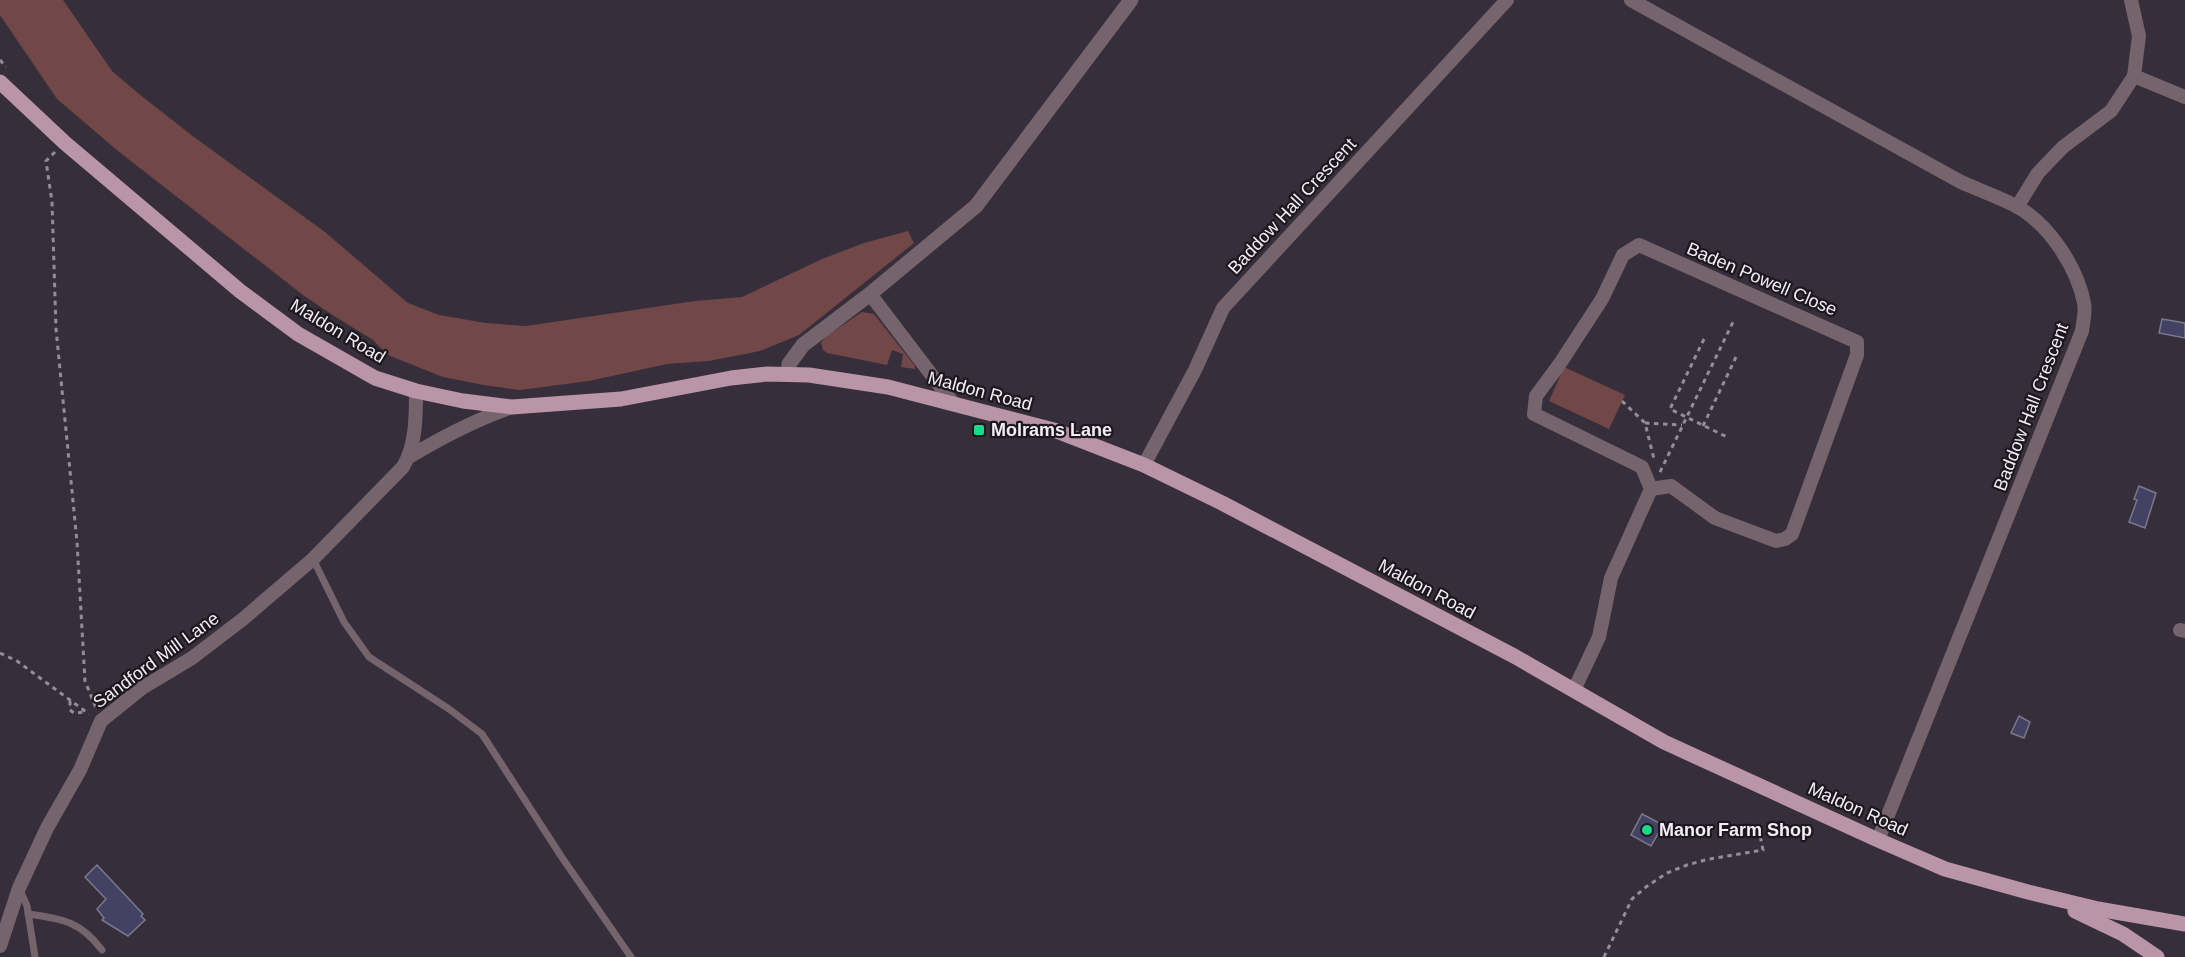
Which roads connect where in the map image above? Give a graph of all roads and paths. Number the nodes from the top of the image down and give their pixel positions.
1 (1131, 0) edge
2 (1507, 0) edge
3 (1631, 0) edge
4 (2131, 0) edge
5 (2134, 76) junction
6 (0, 82) edge
7 (2185, 97) edge
8 (64, 143) junction
9 (2018, 207) junction
10 (870, 294) junction
11 (1734, 320) dead end
12 (1704, 339) dead end
13 (1737, 356) dead end
14 (789, 374) junction
15 (416, 391) junction
16 (1622, 401) dead end
17 (953, 403) junction
18 (512, 407) junction
19 (1686, 417) junction
20 (1645, 423) junction
21 (1683, 425) junction
22 (1703, 426) junction
23 (1729, 438) dead end
24 (409, 457) junction
25 (1654, 461) dead end
26 (1144, 465) junction
27 (1655, 470) dead end
28 (1651, 489) junction
29 (313, 558) junction
30 (0, 653) edge
31 (1574, 690) junction
32 (70, 700) junction
33 (87, 712) junction
34 (101, 721) junction
35 (1758, 825) dead end
36 (1878, 840) junction
37 (19, 888) junction
38 (2028, 892) junction
39 (28, 914) junction
40 (2185, 924) edge
41 (0, 946) edge
42 (102, 950) dead end
43 (35, 957) edge
44 (631, 957) edge
45 (1604, 957) edge
46 (2157, 957) edge

1 - 10 street
2 - 26 street, Baddow Hall Crescent
3 - 9 street, Baddow Hall Crescent
4 - 5 street
5 - 7 street
5 - 9 street
6 - 8 main road, Maldon Road
8 - 15 main road, Maldon Road
8 - 34 path
9 - 36 street, Baddow Hall Crescent
10 - 14 street
10 - 17 street
11 - 19 path
12 - 19 path
13 - 22 path
14 - 17 main road, Maldon Road
14 - 18 main road, Maldon Road
15 - 18 main road, Maldon Road
15 - 24 street, Sandford Mill Lane
16 - 20 path
17 - 26 main road, Maldon Road
18 - 24 street, Sandford Mill Lane
19 - 21 path
19 - 22 path
20 - 21 path
20 - 25 path
21 - 27 path
22 - 23 path
24 - 29 street, Sandford Mill Lane
26 - 31 main road, Maldon Road
28 - 28 street, Baden Powell Close
28 - 31 street
29 - 34 street, Sandford Mill Lane
29 - 44 lane
30 - 32 path
31 - 36 main road, Maldon Road
32 - 33 path
32 - 33 path
33 - 34 path
34 - 37 street, Sandford Mill Lane
35 - 45 path
36 - 38 main road, Maldon Road
37 - 39 lane
37 - 41 street, Sandford Mill Lane
38 - 40 main road, Maldon Road
38 - 46 main road, Maldon Road
39 - 42 lane
39 - 43 lane

